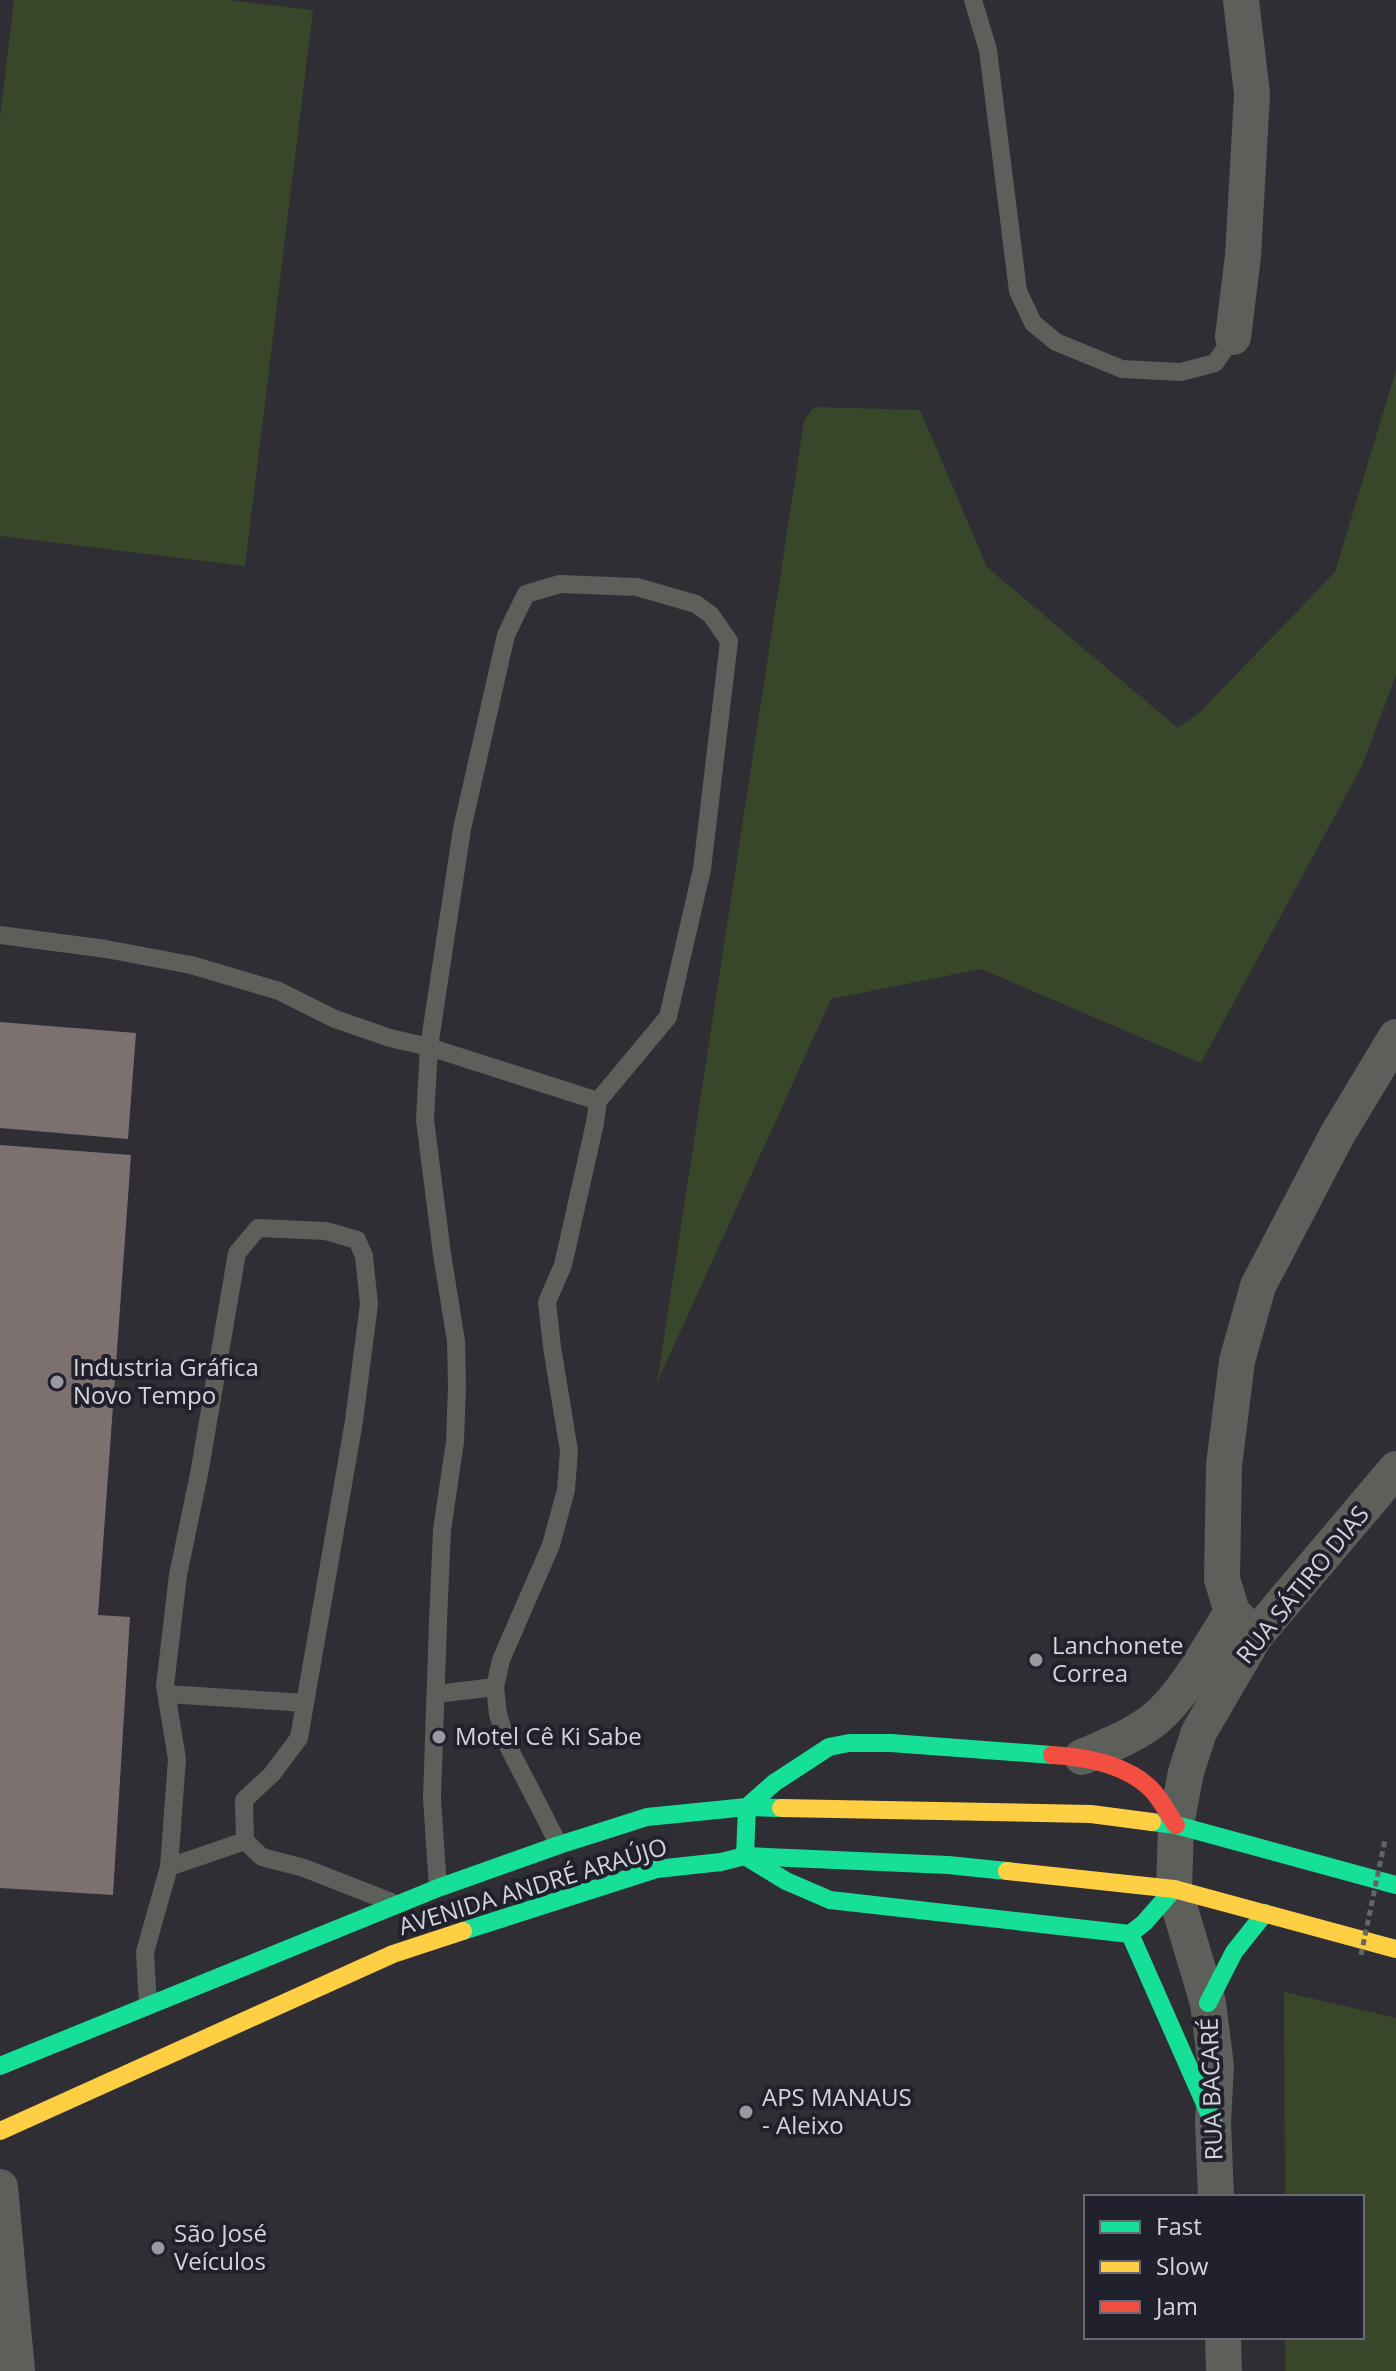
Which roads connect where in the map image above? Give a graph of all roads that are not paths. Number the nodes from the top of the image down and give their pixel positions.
1 (973, 0) edge
2 (1241, 0) edge
3 (1233, 337) joint
4 (0, 935) edge
5 (1396, 1037) edge
6 (429, 1047) junction
7 (598, 1101) junction
8 (1396, 1469) edge
9 (1244, 1624) junction
10 (495, 1687) junction
11 (167, 1694) junction
12 (436, 1694) junction
13 (305, 1703) junction
14 (1082, 1757) junction
15 (747, 1807) junction
16 (1176, 1825) junction
17 (245, 1841) junction
18 (559, 1845) junction
19 (745, 1856) junction
20 (169, 1867) junction
21 (1396, 1885) edge
22 (438, 1888) junction
23 (1174, 1889) junction
24 (398, 1904) junction
25 (1265, 1913) junction
26 (1130, 1934) junction
27 (1396, 1949) edge
28 (1208, 2003) junction
29 (148, 2006) junction
30 (0, 2066) edge
31 (1213, 2122) junction
32 (0, 2131) edge
33 (0, 2187) edge
34 (1216, 2195) edge
35 (1223, 2339) edge
36 (17, 2371) edge
37 (1224, 2371) edge

1 - 3 lane
2 - 3 street
4 - 6 lane
5 - 9 street
6 - 7 lane
6 - 7 lane
6 - 12 lane
7 - 10 lane
8 - 9 street, RUA SÁTIRO DIAS
9 - 14 street, RUA SÁTIRO DIAS
9 - 16 street, RUA SÁTIRO DIAS
10 - 12 lane
10 - 18 lane
11 - 13 lane
11 - 13 lane
11 - 20 lane
12 - 22 lane
13 - 17 lane
14 - 15 main road
14 - 16 main road
15 - 16 main road, AVENIDA ANDRÉ ARAÚJO
15 - 18 main road, AVENIDA ANDRÉ ARAÚJO
15 - 19 main road
16 - 21 main road, AVENIDA ANDRÉ ARAÚJO
16 - 23 street, RUA SÁTIRO DIAS
17 - 20 lane
17 - 24 lane
18 - 22 main road, AVENIDA ANDRÉ ARAÚJO
19 - 23 main road, AVENIDA ANDRÉ ARAÚJO
19 - 26 main road
19 - 32 main road, AVENIDA ANDRÉ ARAÚJO
20 - 29 lane
22 - 24 main road, AVENIDA ANDRÉ ARAÚJO
23 - 25 main road, AVENIDA ANDRÉ ARAÚJO
23 - 26 main road
23 - 28 street, RUA BACARÉ
24 - 29 main road, AVENIDA ANDRÉ ARAÚJO
25 - 27 main road, AVENIDA ANDRÉ ARAÚJO
25 - 28 main road
26 - 31 main road
28 - 31 street, RUA BACARÉ
29 - 30 main road, AVENIDA ANDRÉ ARAÚJO
31 - 34 street, RUA BACARÉ
33 - 36 street
35 - 37 street

